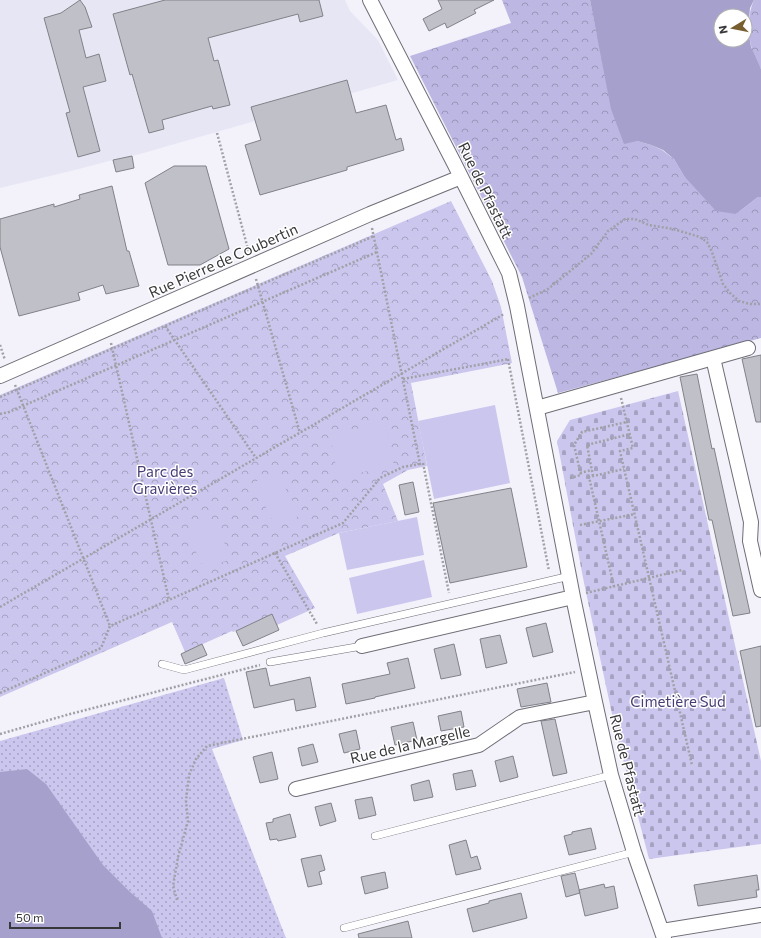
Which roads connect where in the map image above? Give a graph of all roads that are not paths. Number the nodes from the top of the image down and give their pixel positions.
1 (370, 0) edge
2 (461, 177) junction
3 (748, 348) dead end
4 (713, 358) junction
5 (5, 374) edge
6 (537, 408) junction
7 (570, 576) junction
8 (761, 590) edge
9 (579, 595) junction
10 (362, 646) joint
11 (270, 662) road end
12 (162, 664) dead end
13 (595, 702) junction
14 (611, 775) junction
15 (296, 789) dead end
16 (375, 836) dead end
17 (634, 852) junction
18 (761, 915) edge
19 (344, 928) dead end
20 (663, 935) edge

1 - 2 street, Rue de Pfastatt
2 - 5 street, Rue Pierre de Coubertin
2 - 6 street, Rue de Pfastatt
3 - 4 street
4 - 6 street
4 - 8 street
6 - 7 street, Rue de Pfastatt
7 - 9 street, Rue de Pfastatt
7 - 12 lane
9 - 10 street
9 - 13 street, Rue de Pfastatt
10 - 11 lane
13 - 14 street, Rue de Pfastatt
13 - 15 street, Rue de la Margelle
14 - 16 lane
14 - 17 street, Rue de Pfastatt
17 - 19 lane
17 - 20 street, Rue de Pfastatt
18 - 20 street

